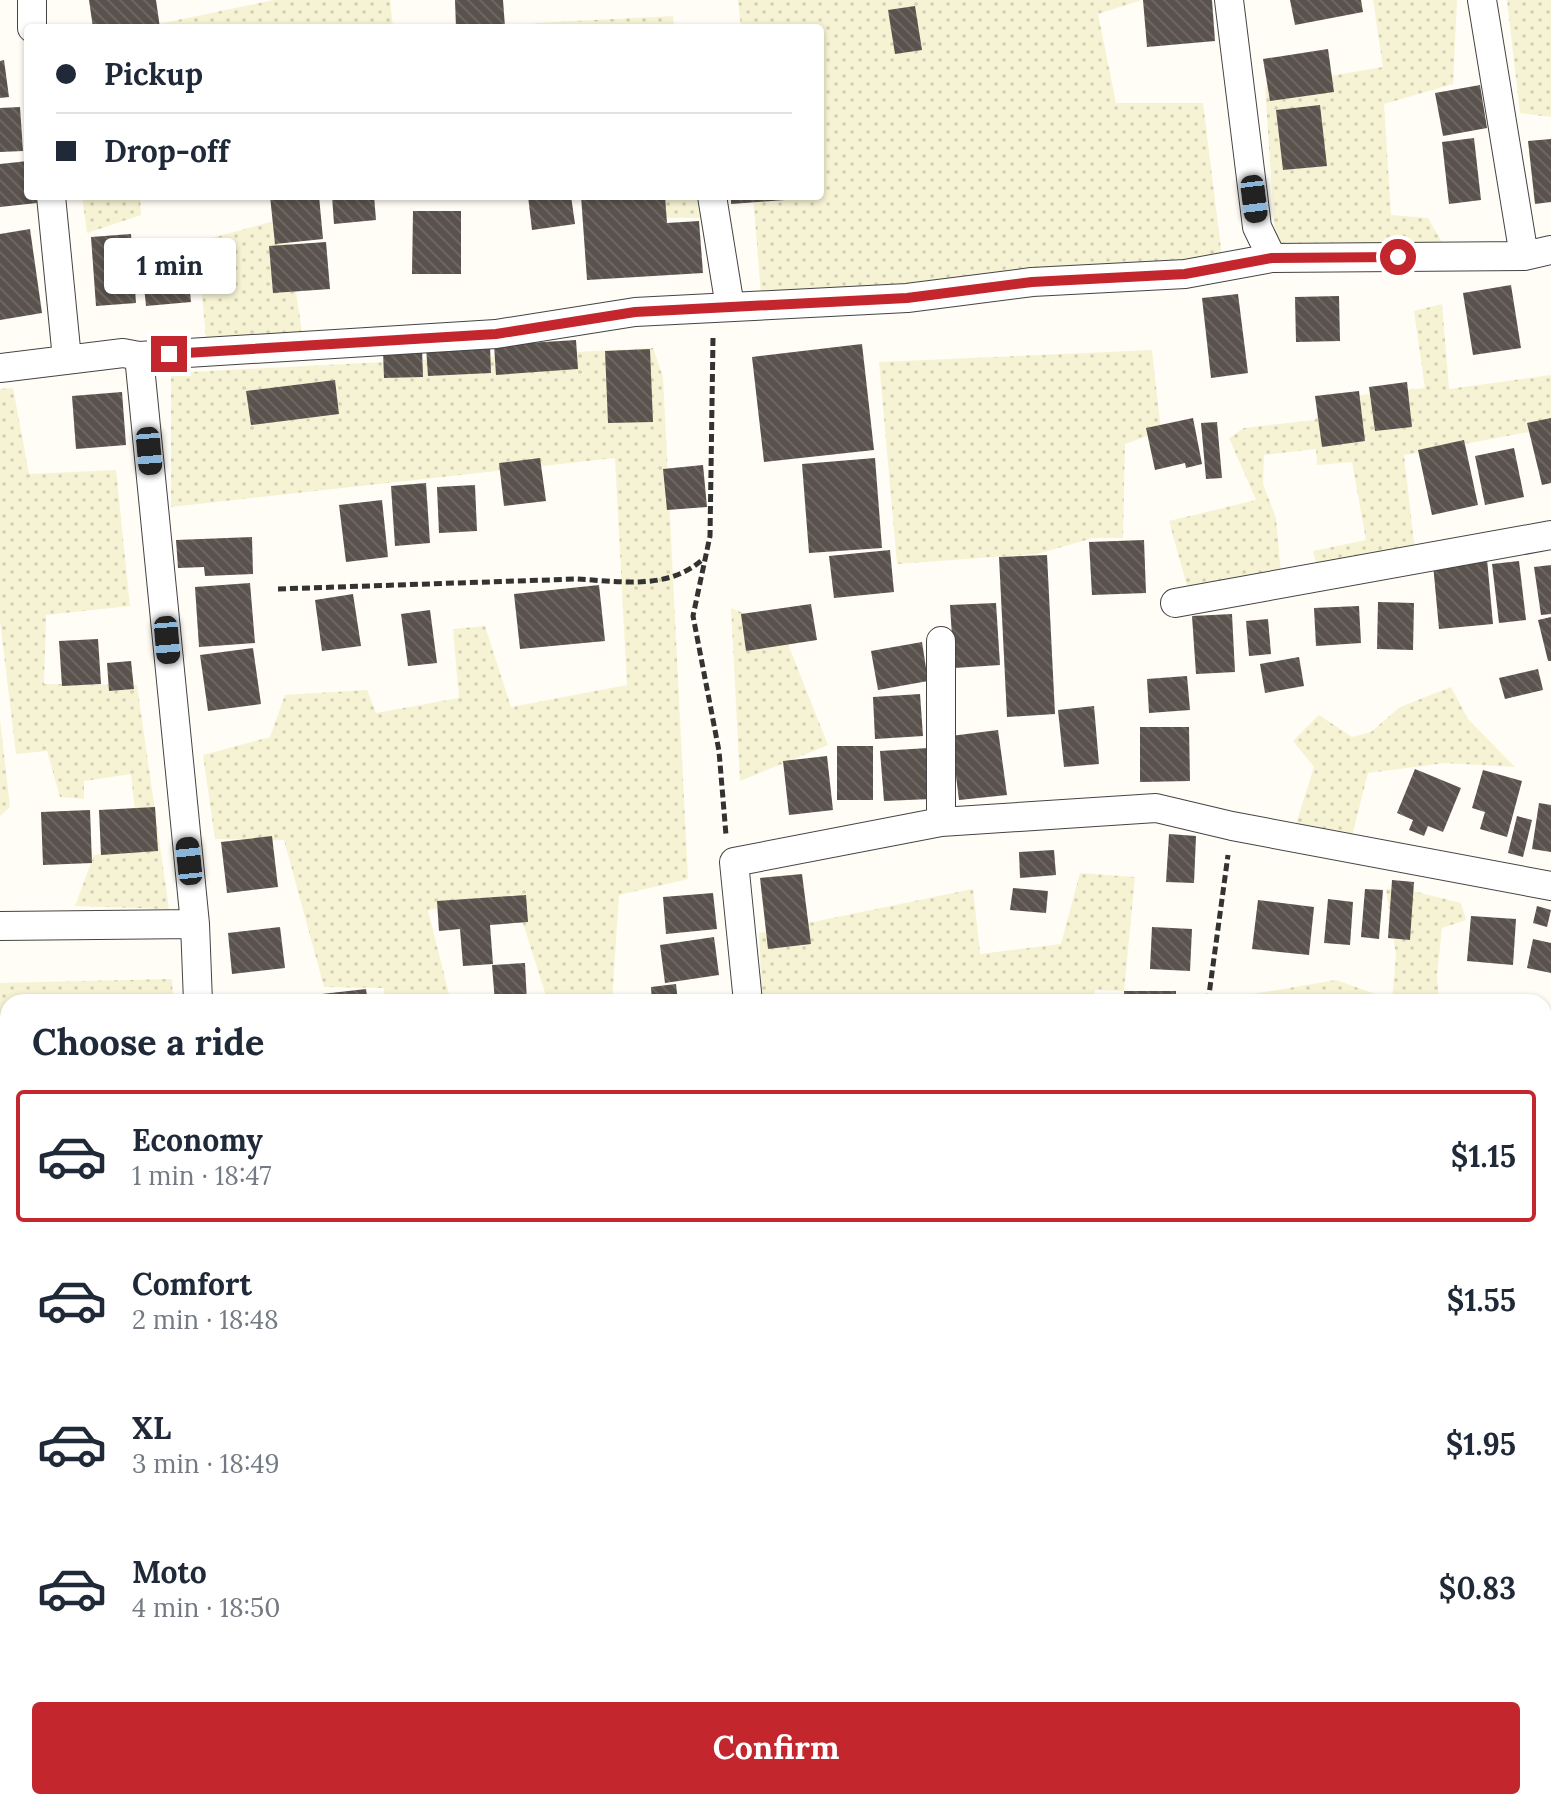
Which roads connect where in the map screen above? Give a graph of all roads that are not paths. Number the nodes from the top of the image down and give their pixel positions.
1 (32, 0) edge
2 (1229, 0) edge
3 (1482, 0) edge
4 (32, 24) edge
5 (51, 200) edge
6 (712, 200) edge
7 (1538, 253) edge
8 (1272, 258) junction
9 (721, 308) junction
10 (139, 356) junction
11 (67, 359) junction
12 (0, 368) edge
13 (1551, 535) edge
14 (1175, 603) dead end
15 (941, 641) dead end
16 (941, 822) junction
17 (1551, 886) edge
18 (195, 924) junction
19 (0, 926) edge
20 (198, 994) edge
21 (747, 994) edge

1 - 4 street
2 - 8 street
3 - 7 street
5 - 11 street
6 - 9 street
7 - 8 street
8 - 9 street
9 - 10 street
10 - 11 street
10 - 18 street
11 - 12 street
13 - 14 street
15 - 16 street
16 - 17 street
16 - 21 street
18 - 19 street
18 - 20 street

